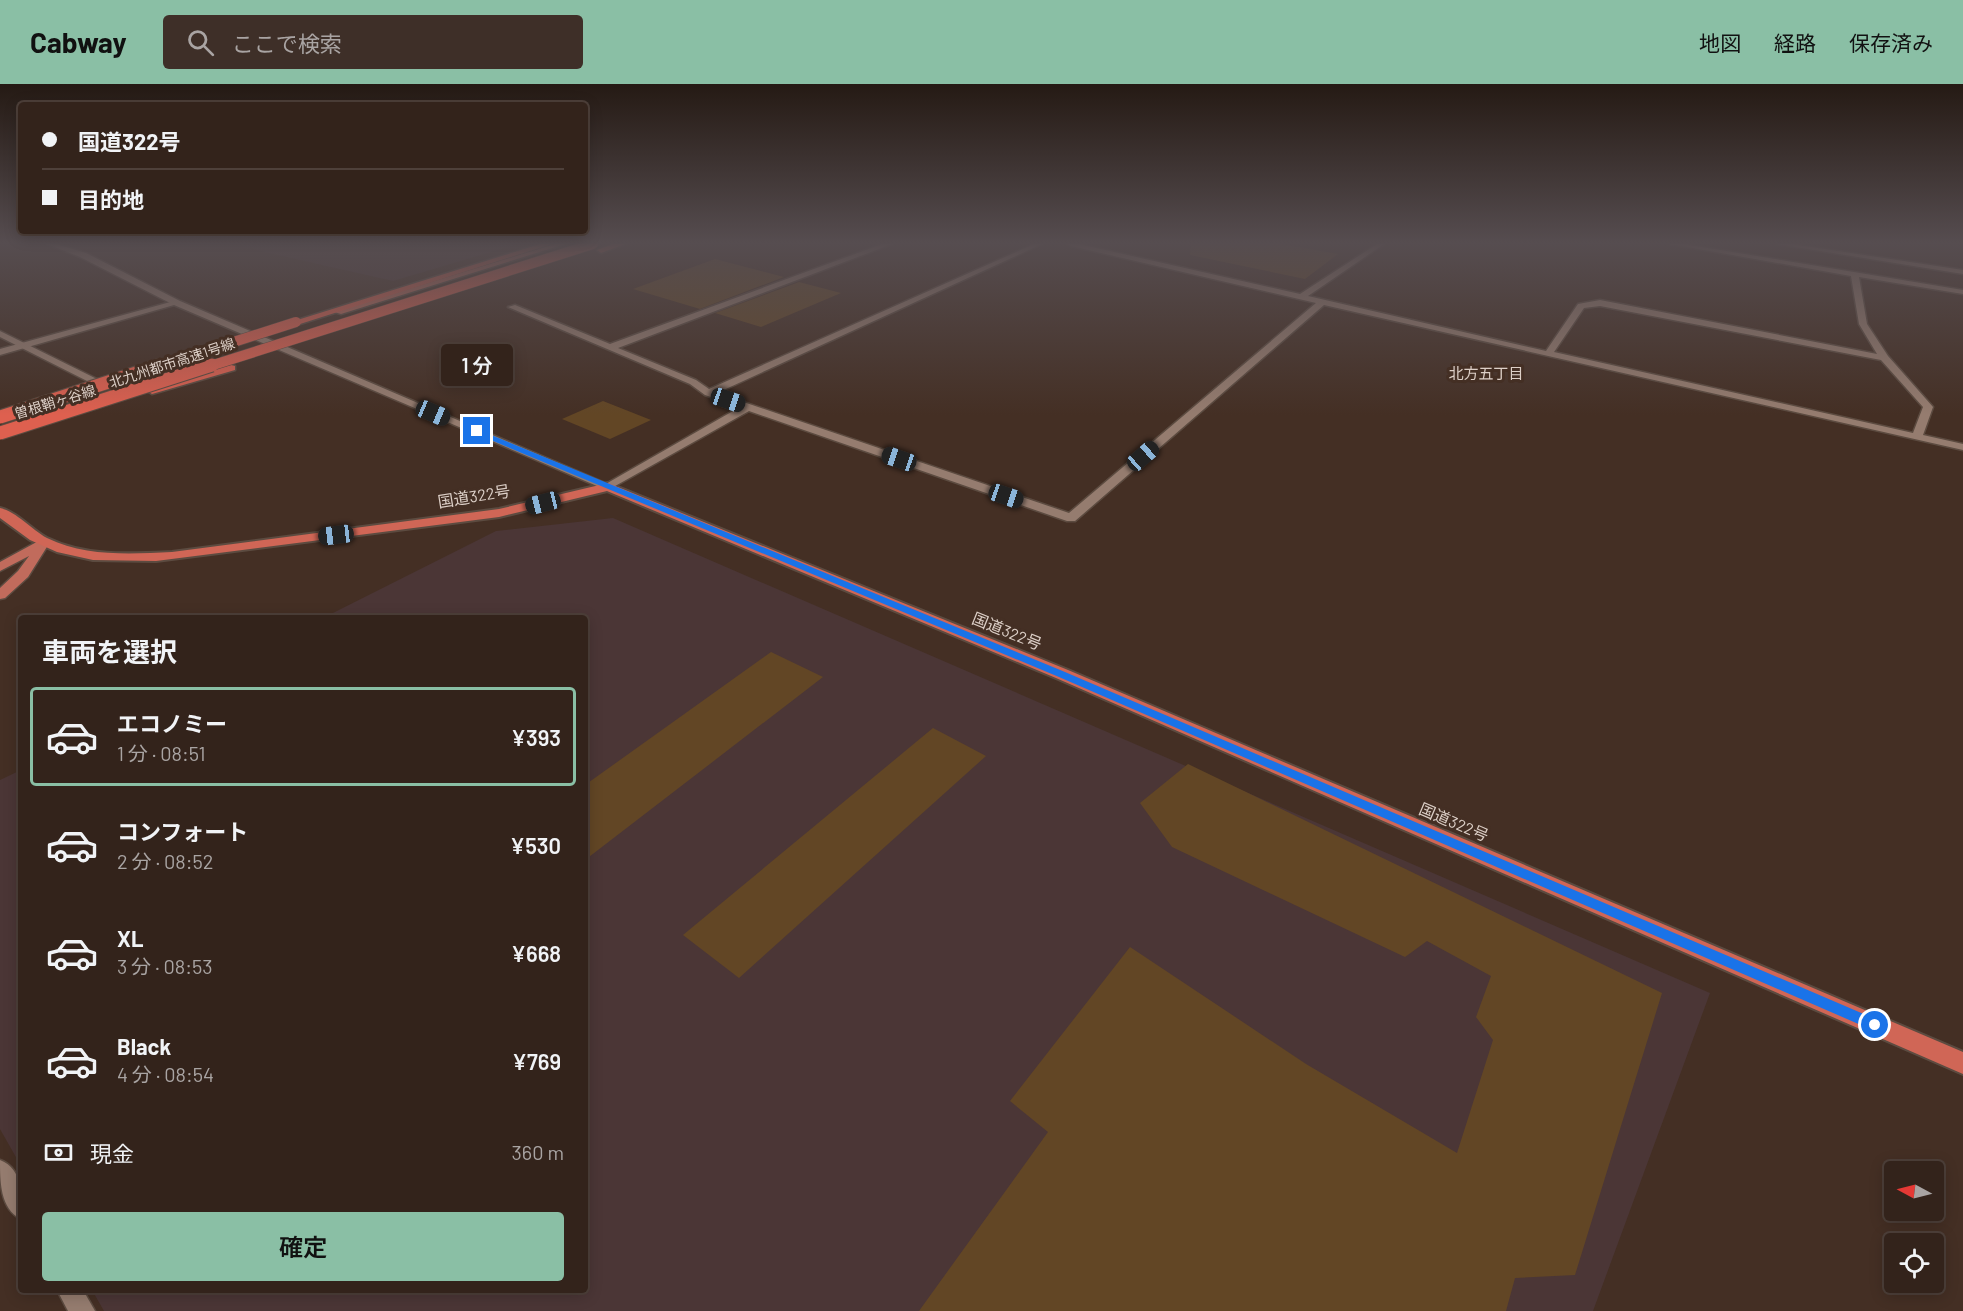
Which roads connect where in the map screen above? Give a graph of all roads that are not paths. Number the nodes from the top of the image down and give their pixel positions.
1 (174, 301) edge
2 (361, 301) edge
3 (371, 301) edge
4 (379, 301) edge
5 (422, 301) edge
6 (425, 301) edge
7 (733, 301) edge
8 (910, 301) edge
9 (1324, 301) edge
10 (1325, 301) edge
11 (1859, 301) edge
12 (177, 303) junction
13 (512, 307) dead end
14 (0, 334) edge
15 (258, 336) junction
16 (25, 345) junction
17 (612, 347) junction
18 (280, 348) junction
19 (0, 352) edge
20 (1548, 354) junction
21 (1884, 358) junction
22 (102, 385) junction
23 (708, 393) junction
24 (748, 407) junction
25 (0, 418) edge
26 (0, 435) edge
27 (1916, 438) junction
28 (1963, 447) edge
29 (608, 487) junction
30 (2, 515) edge
31 (44, 542) junction
32 (0, 567) edge
33 (0, 595) edge
34 (1963, 1063) edge
35 (0, 1171) edge
36 (18, 1202) edge
37 (71, 1293) edge
38 (82, 1311) edge

1 - 12 street
2 - 25 highway, bridge
3 - 15 main road, 曽根鞘ヶ谷線
4 - 25 highway, 北九州都市高速1号線, bridge
5 - 26 highway, 北九州都市高速1号線, bridge
6 - 18 main road, 曽根鞘ヶ谷線
7 - 17 street
8 - 23 street
9 - 24 street
10 - 20 street
11 - 21 street
12 - 15 street
12 - 16 street
13 - 17 street
14 - 16 street
15 - 18 street
15 - 22 main road, 曽根鞘ヶ谷線
16 - 19 street
16 - 22 street
17 - 23 street
18 - 26 main road, 曽根鞘ヶ谷線
18 - 29 street
20 - 21 street
20 - 27 street
21 - 27 street
22 - 25 main road, 曽根鞘ヶ谷線
23 - 24 street
24 - 29 street
27 - 28 street
29 - 31 highway, 国道322号
29 - 34 highway, 国道322号
30 - 31 highway, 国道322号
31 - 32 main road
31 - 33 main road
35 - 36 street
37 - 38 street

